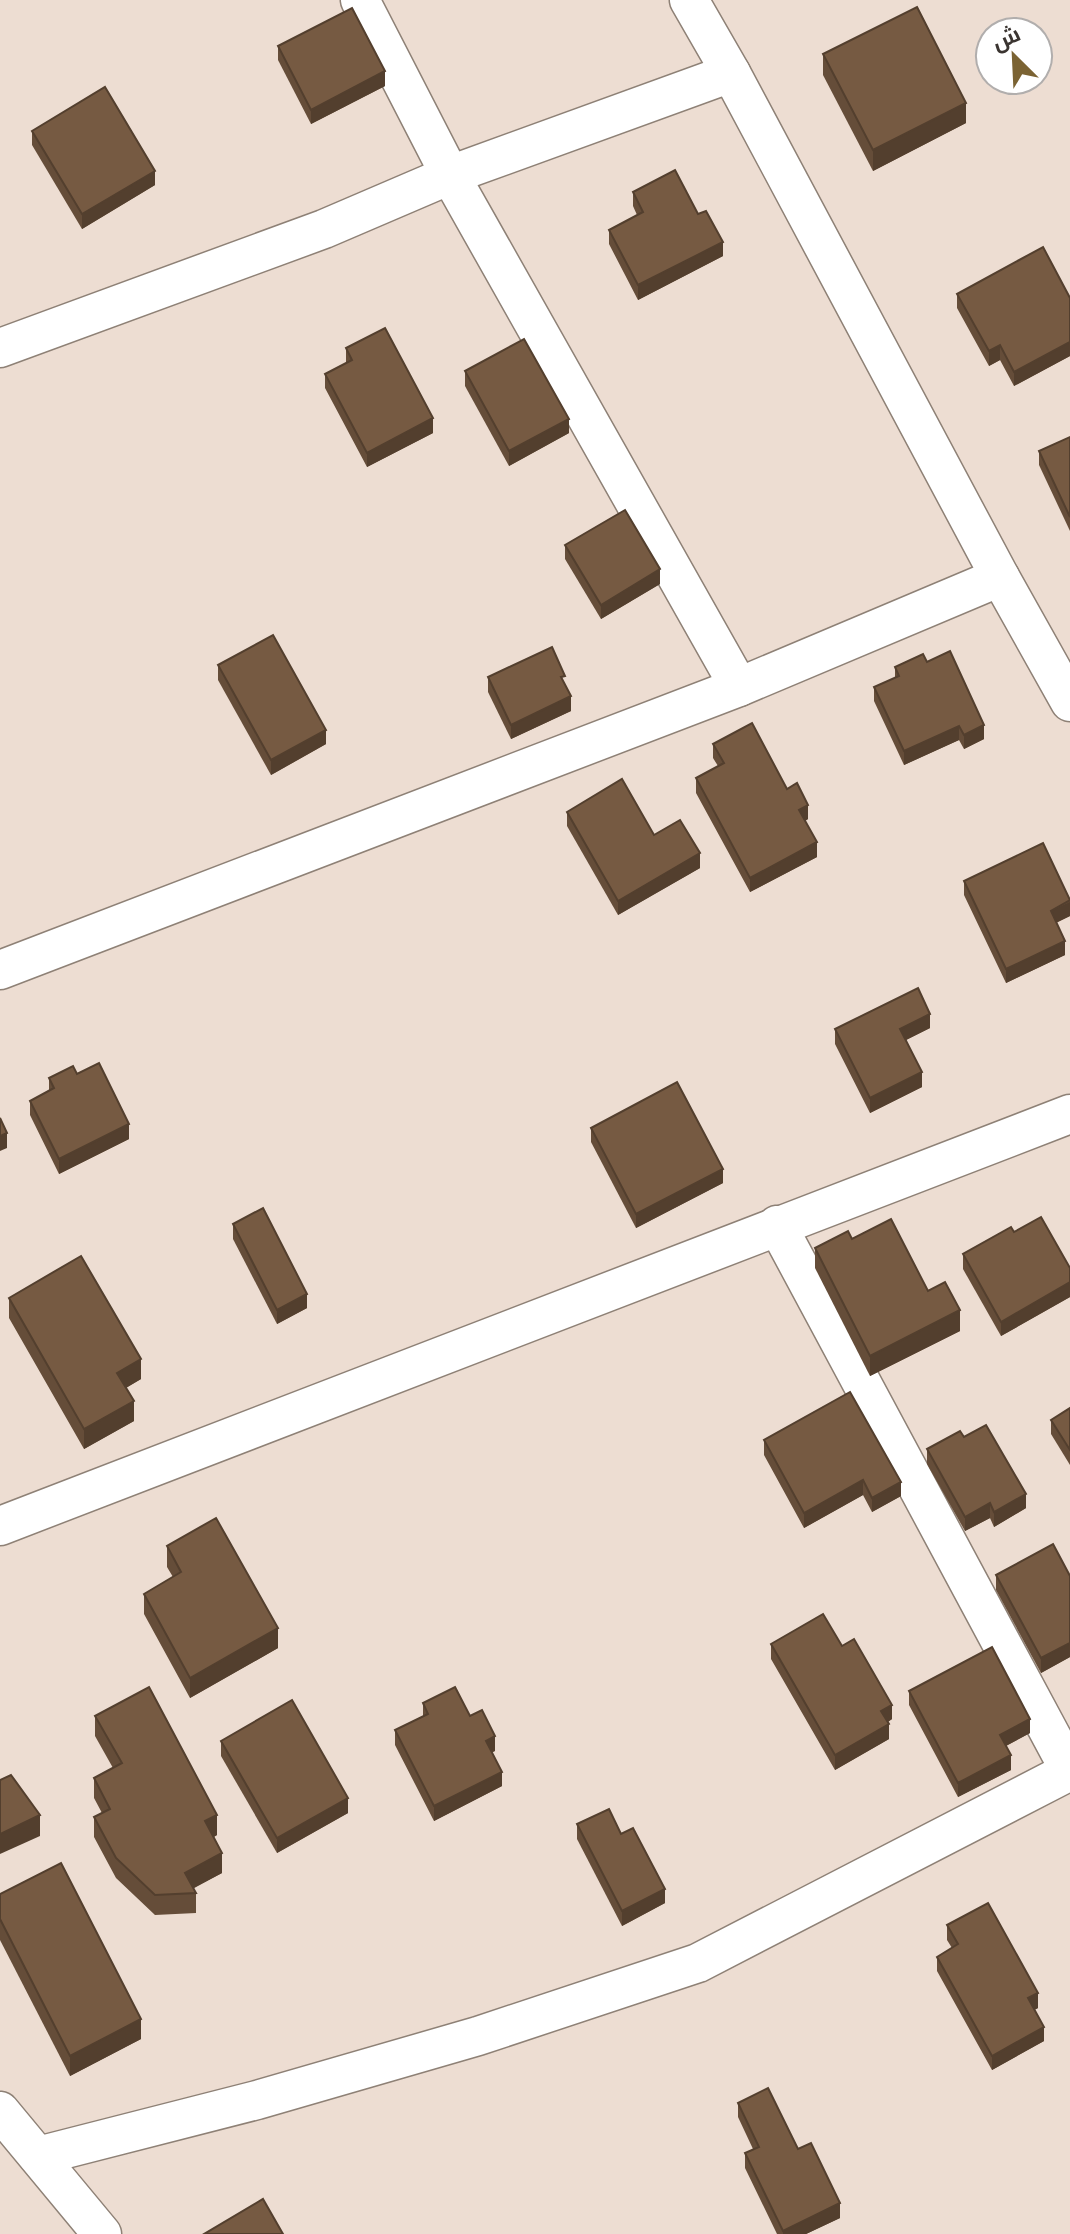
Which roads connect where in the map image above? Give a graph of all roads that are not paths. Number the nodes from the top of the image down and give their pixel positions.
1 (360, 0) edge
2 (689, 0) edge
3 (731, 73) junction
4 (450, 175) junction
5 (0, 348) edge
6 (1000, 577) junction
7 (739, 687) junction
8 (1070, 702) edge
9 (0, 970) edge
10 (1070, 1114) edge
11 (777, 1225) junction
12 (0, 1526) edge
13 (1070, 1771) edge
14 (0, 2111) edge
15 (38, 2156) junction
16 (102, 2234) edge

1 - 4 street
2 - 3 street
3 - 4 street
3 - 6 street
4 - 5 street
4 - 7 street
6 - 7 street
6 - 8 street
7 - 9 street
10 - 11 street
11 - 12 street
11 - 13 street
13 - 15 street
14 - 15 street
15 - 16 street

